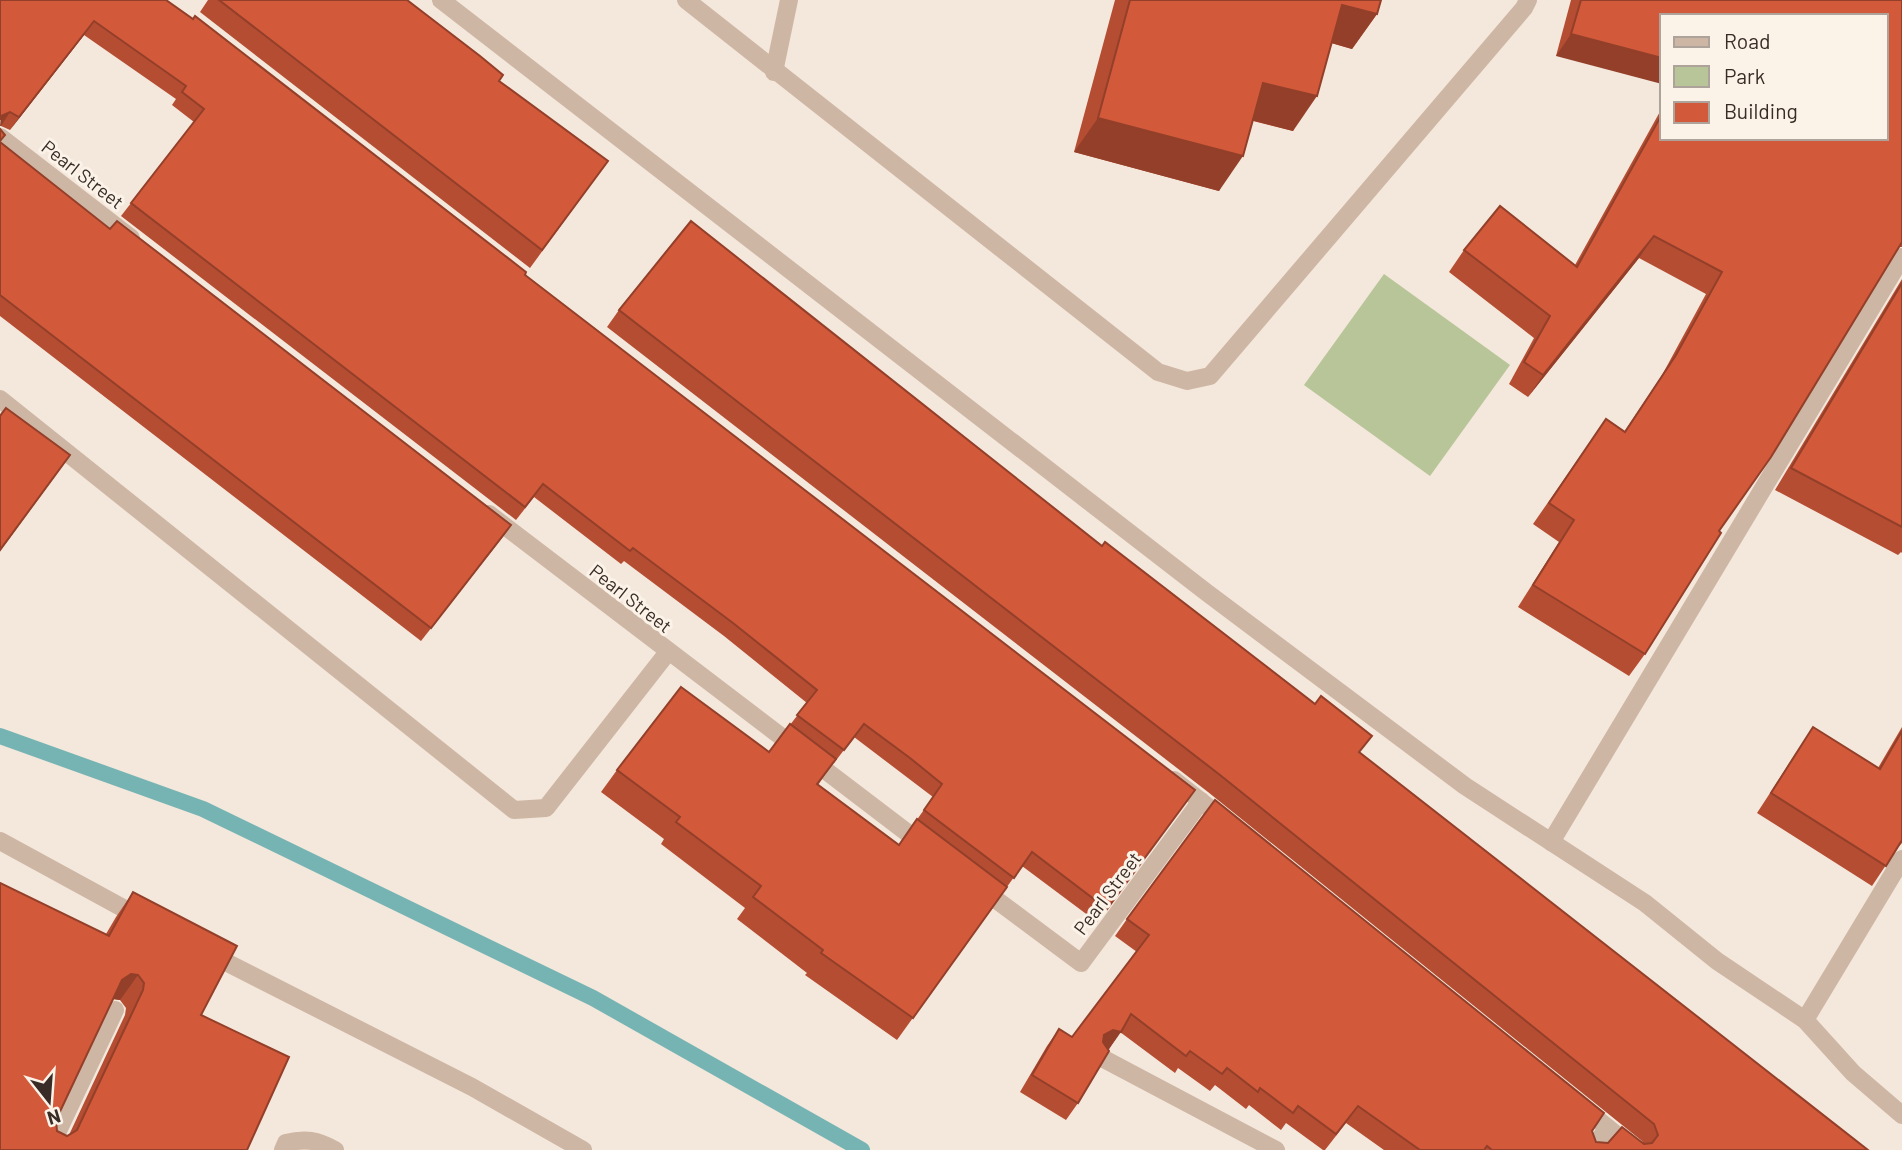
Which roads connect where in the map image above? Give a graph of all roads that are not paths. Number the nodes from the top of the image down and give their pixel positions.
1 (441, 0) edge
2 (686, 0) edge
3 (789, 0) edge
4 (1528, 0) edge
5 (774, 72) junction
6 (0, 137) edge
7 (142, 247) edge
8 (1902, 257) edge
9 (0, 399) edge
10 (471, 500) edge
11 (667, 652) junction
12 (1157, 767) edge
13 (1201, 801) junction
14 (1244, 836) edge
15 (0, 841) edge
16 (1551, 842) junction
17 (936, 854) edge
18 (1902, 859) edge
19 (969, 879) edge
20 (153, 925) edge
21 (190, 944) edge
22 (115, 1010) edge
23 (1805, 1020) junction
24 (1102, 1058) edge
25 (1565, 1094) edge
26 (1902, 1115) edge
27 (1608, 1128) junction
28 (48, 1150) edge
29 (282, 1150) edge
30 (335, 1150) edge
31 (583, 1150) edge
32 (1276, 1150) edge
33 (1591, 1150) edge
34 (1635, 1150) edge

1 - 16 street
2 - 5 street
3 - 5 street
4 - 5 street
6 - 7 street, Pearl Street
8 - 16 street
9 - 11 street
10 - 11 street, Pearl Street
11 - 17 street, Pearl Street
12 - 13 street
13 - 14 street
13 - 19 street, Pearl Street
15 - 20 street
16 - 23 street
18 - 23 street
21 - 31 street
22 - 28 street
23 - 26 street
24 - 32 street
25 - 27 street
27 - 33 street
27 - 34 street
29 - 30 street

